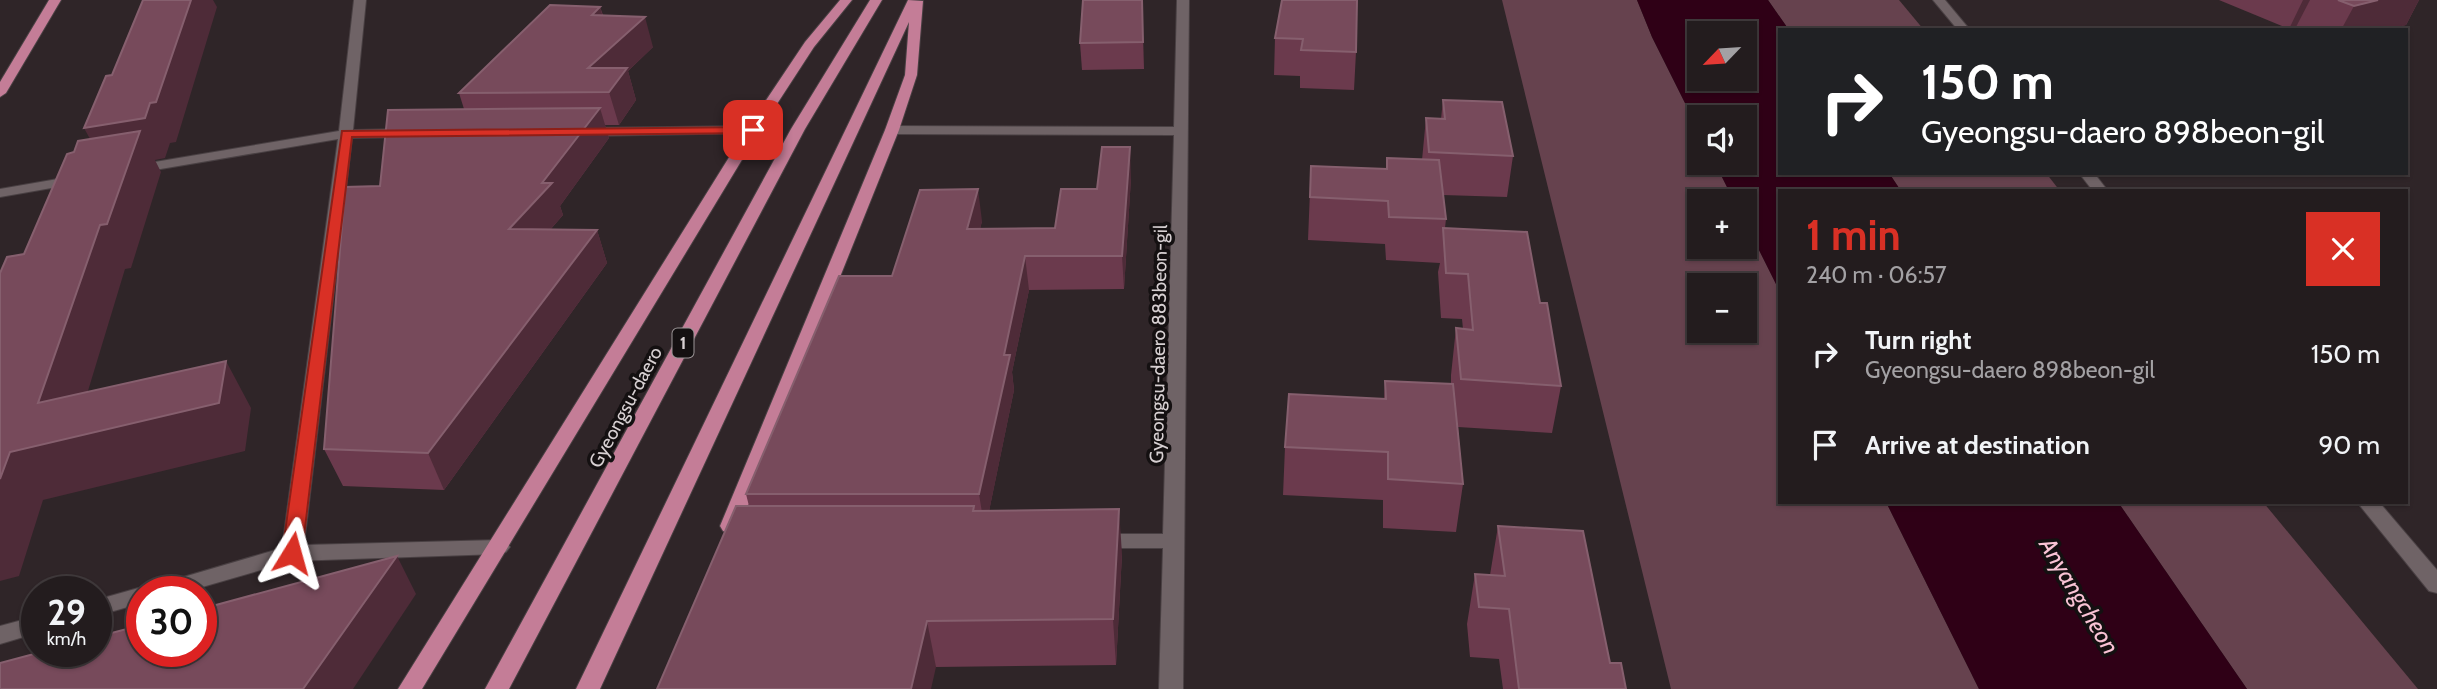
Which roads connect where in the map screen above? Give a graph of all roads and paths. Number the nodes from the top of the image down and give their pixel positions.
1 (55, 0) edge
2 (360, 0) edge
3 (846, 0) edge
4 (876, 0) edge
5 (916, 0) edge
6 (1183, 0) edge
7 (1939, 0) edge
8 (1962, 28) edge
9 (0, 93) edge
10 (753, 130) junction
11 (892, 130) junction
12 (1182, 131) junction
13 (577, 132) edge
14 (428, 133) edge
15 (346, 134) junction
16 (120, 172) edge
17 (2088, 175) edge
18 (93, 177) edge
19 (2099, 189) edge
20 (0, 193) edge
21 (2369, 504) edge
22 (731, 541) edge
23 (1079, 541) edge
24 (1175, 541) junction
25 (499, 547) junction
26 (292, 553) junction
27 (211, 576) edge
28 (2437, 585) edge
29 (21, 629) edge
30 (0, 635) edge
31 (410, 689) edge
32 (497, 689) edge
33 (588, 689) edge
34 (1171, 689) edge

1 - 9 main road
2 - 15 street
3 - 10 main road
4 - 32 main road, Gyeongsu-daero / 1
5 - 11 main road
5 - 33 main road
6 - 12 street, Gyeongsu-daero 883beon-gil
7 - 8 street
10 - 13 street
10 - 25 main road
11 - 12 street
11 - 22 main road
12 - 24 street, Gyeongsu-daero 883beon-gil
14 - 15 street
15 - 16 street
15 - 26 street
17 - 19 street
18 - 20 street
21 - 28 street
23 - 24 street
24 - 34 street, Gyeongsu-daero 883beon-gil
25 - 26 street
25 - 31 main road
26 - 27 street
29 - 30 street

